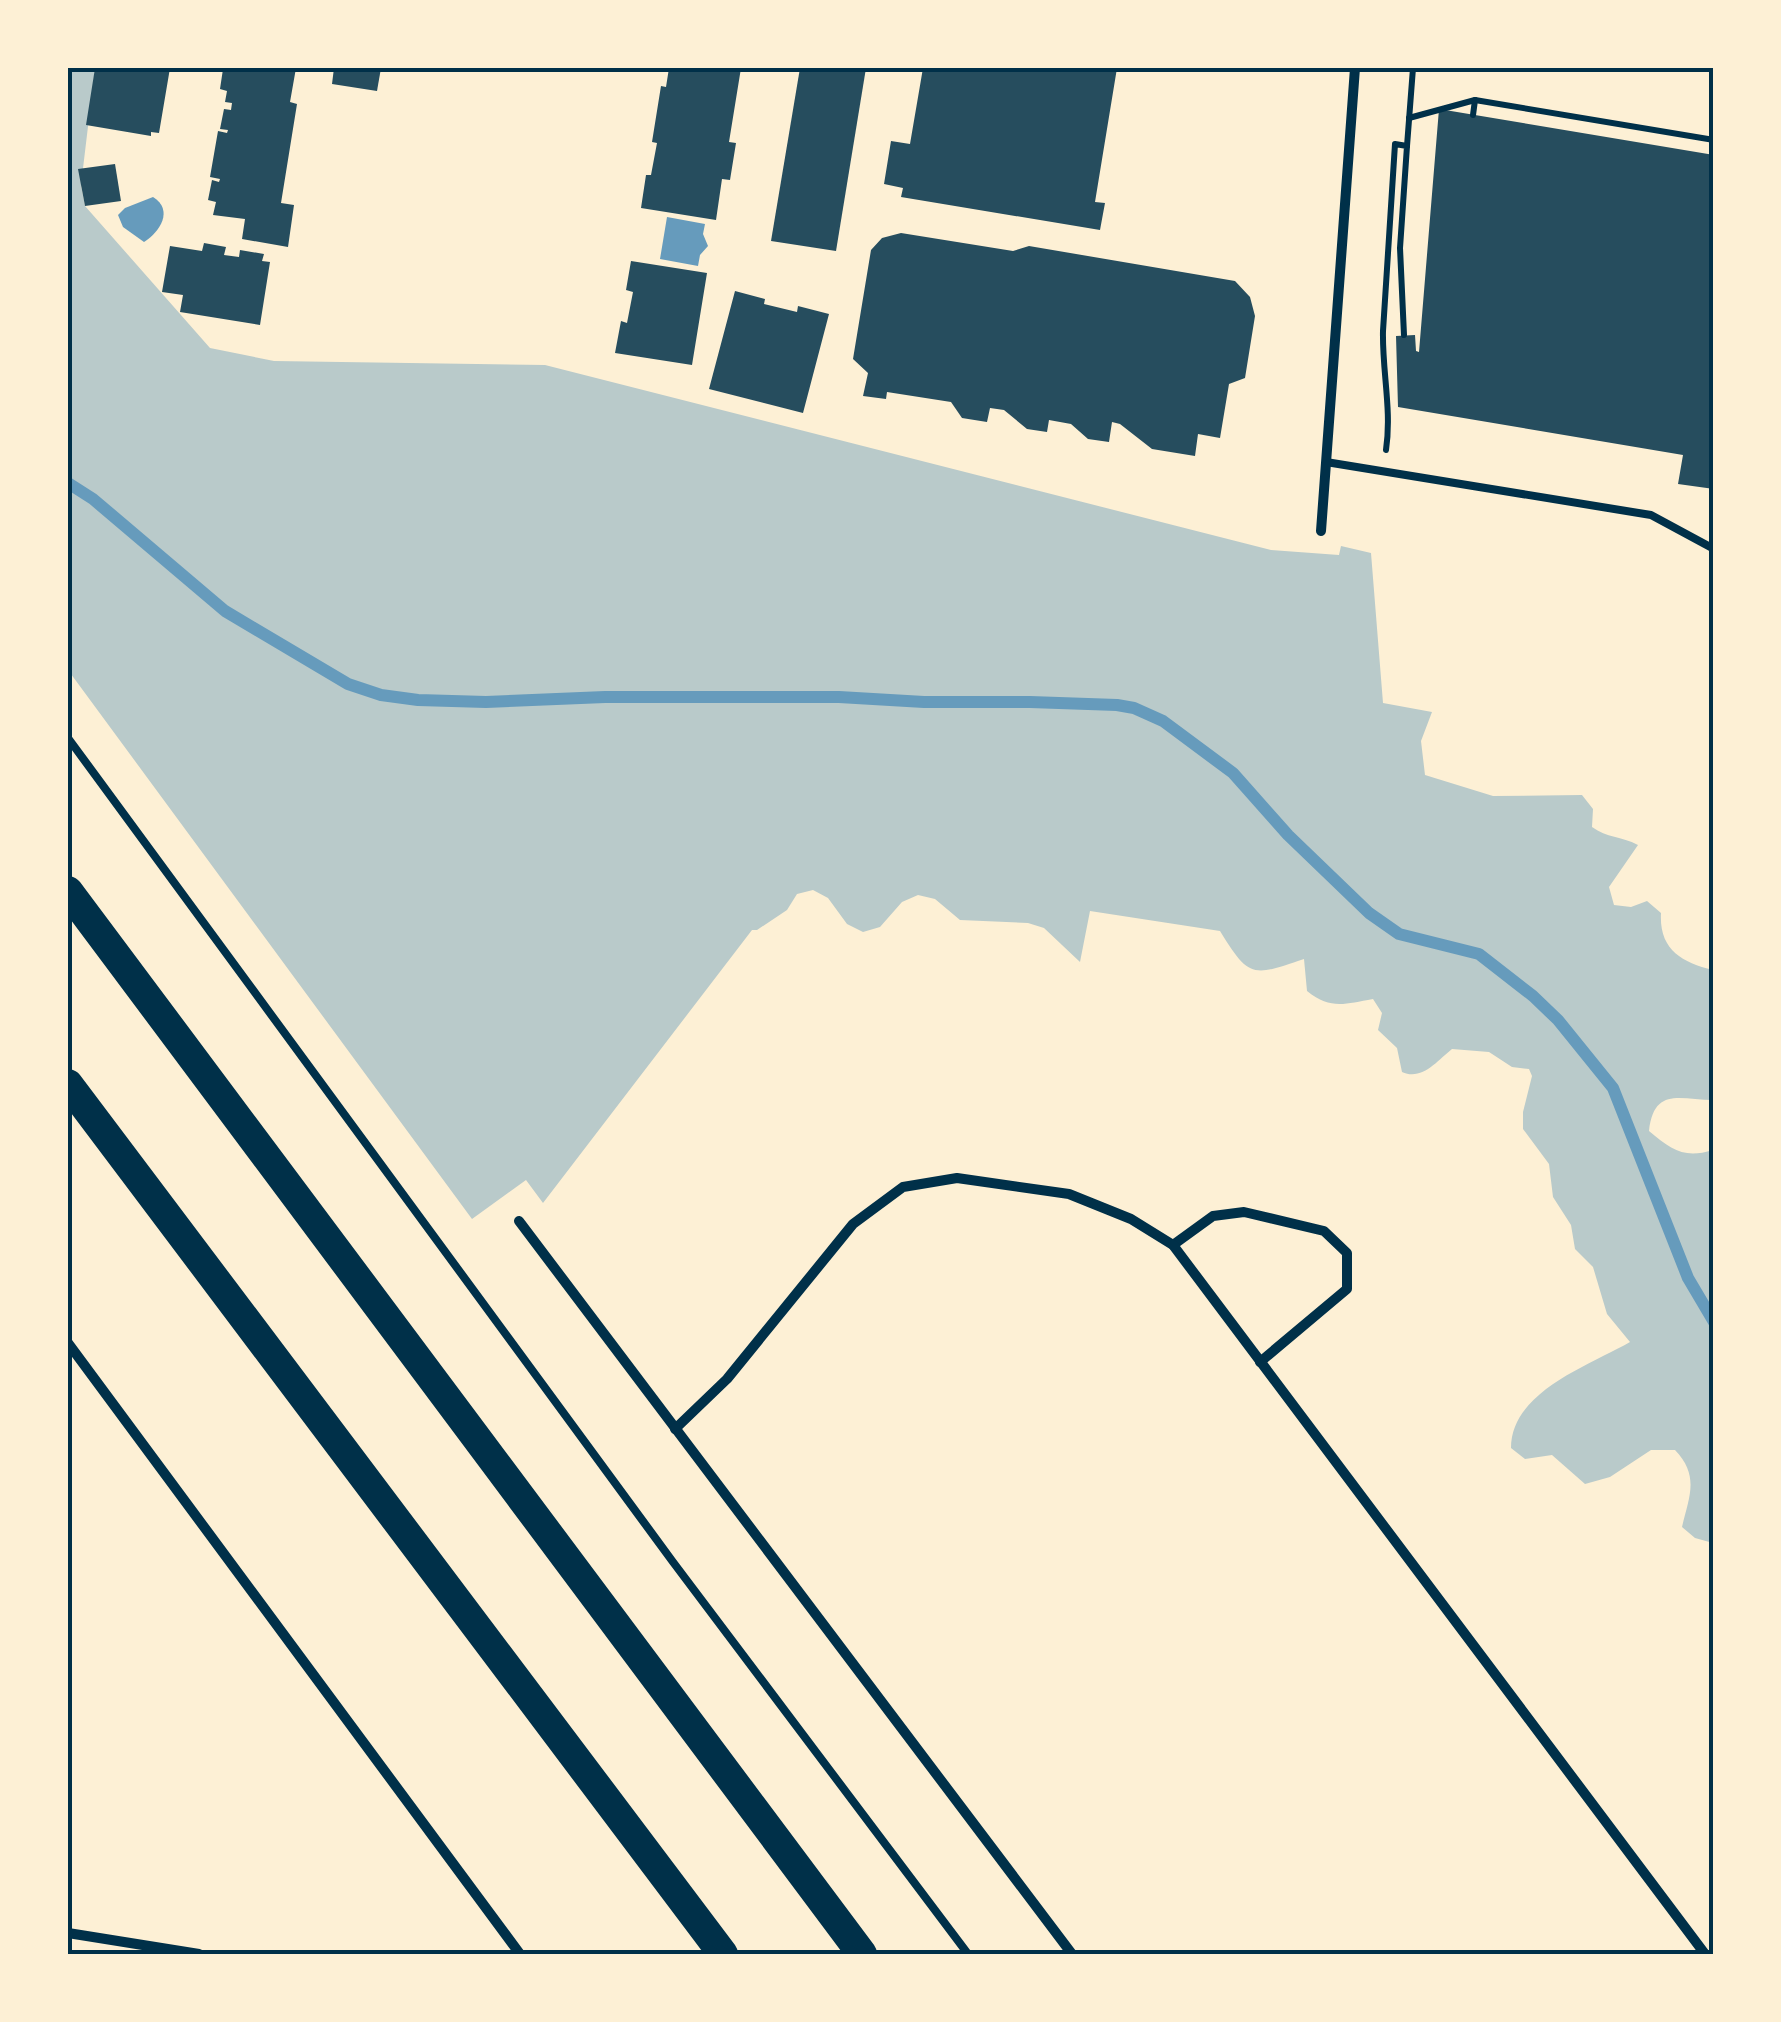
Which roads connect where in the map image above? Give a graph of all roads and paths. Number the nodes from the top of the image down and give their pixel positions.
1 (1354, 68) edge
2 (1412, 68) edge
3 (1476, 100) junction
4 (1473, 115) dead end
5 (1409, 118) junction
6 (1714, 140) edge
7 (1408, 146) junction
8 (1404, 335) dead end
9 (1326, 462) junction
10 (1382, 471) junction
11 (1321, 531) dead end
12 (1714, 550) edge
13 (68, 738) edge
14 (68, 891) edge
15 (68, 1084) edge
16 (519, 1221) dead end
17 (1172, 1245) junction
18 (70, 1351) edge
19 (1260, 1362) junction
20 (675, 1429) junction
21 (68, 1933) edge
22 (517, 1953) edge
23 (199, 1954) edge
24 (724, 1954) edge
25 (862, 1954) edge
26 (968, 1954) edge
27 (1072, 1954) edge
28 (1704, 1954) edge

1 - 9 street
2 - 5 path
3 - 4 path
3 - 5 path
3 - 6 path
5 - 7 path
7 - 8 path
7 - 10 path
9 - 10 lane
9 - 11 street
10 - 12 lane
13 - 26 lane
14 - 25 highway
15 - 24 highway
16 - 20 street
17 - 19 street
17 - 19 street
17 - 20 street
18 - 22 street
19 - 28 street
20 - 27 street
21 - 23 street

